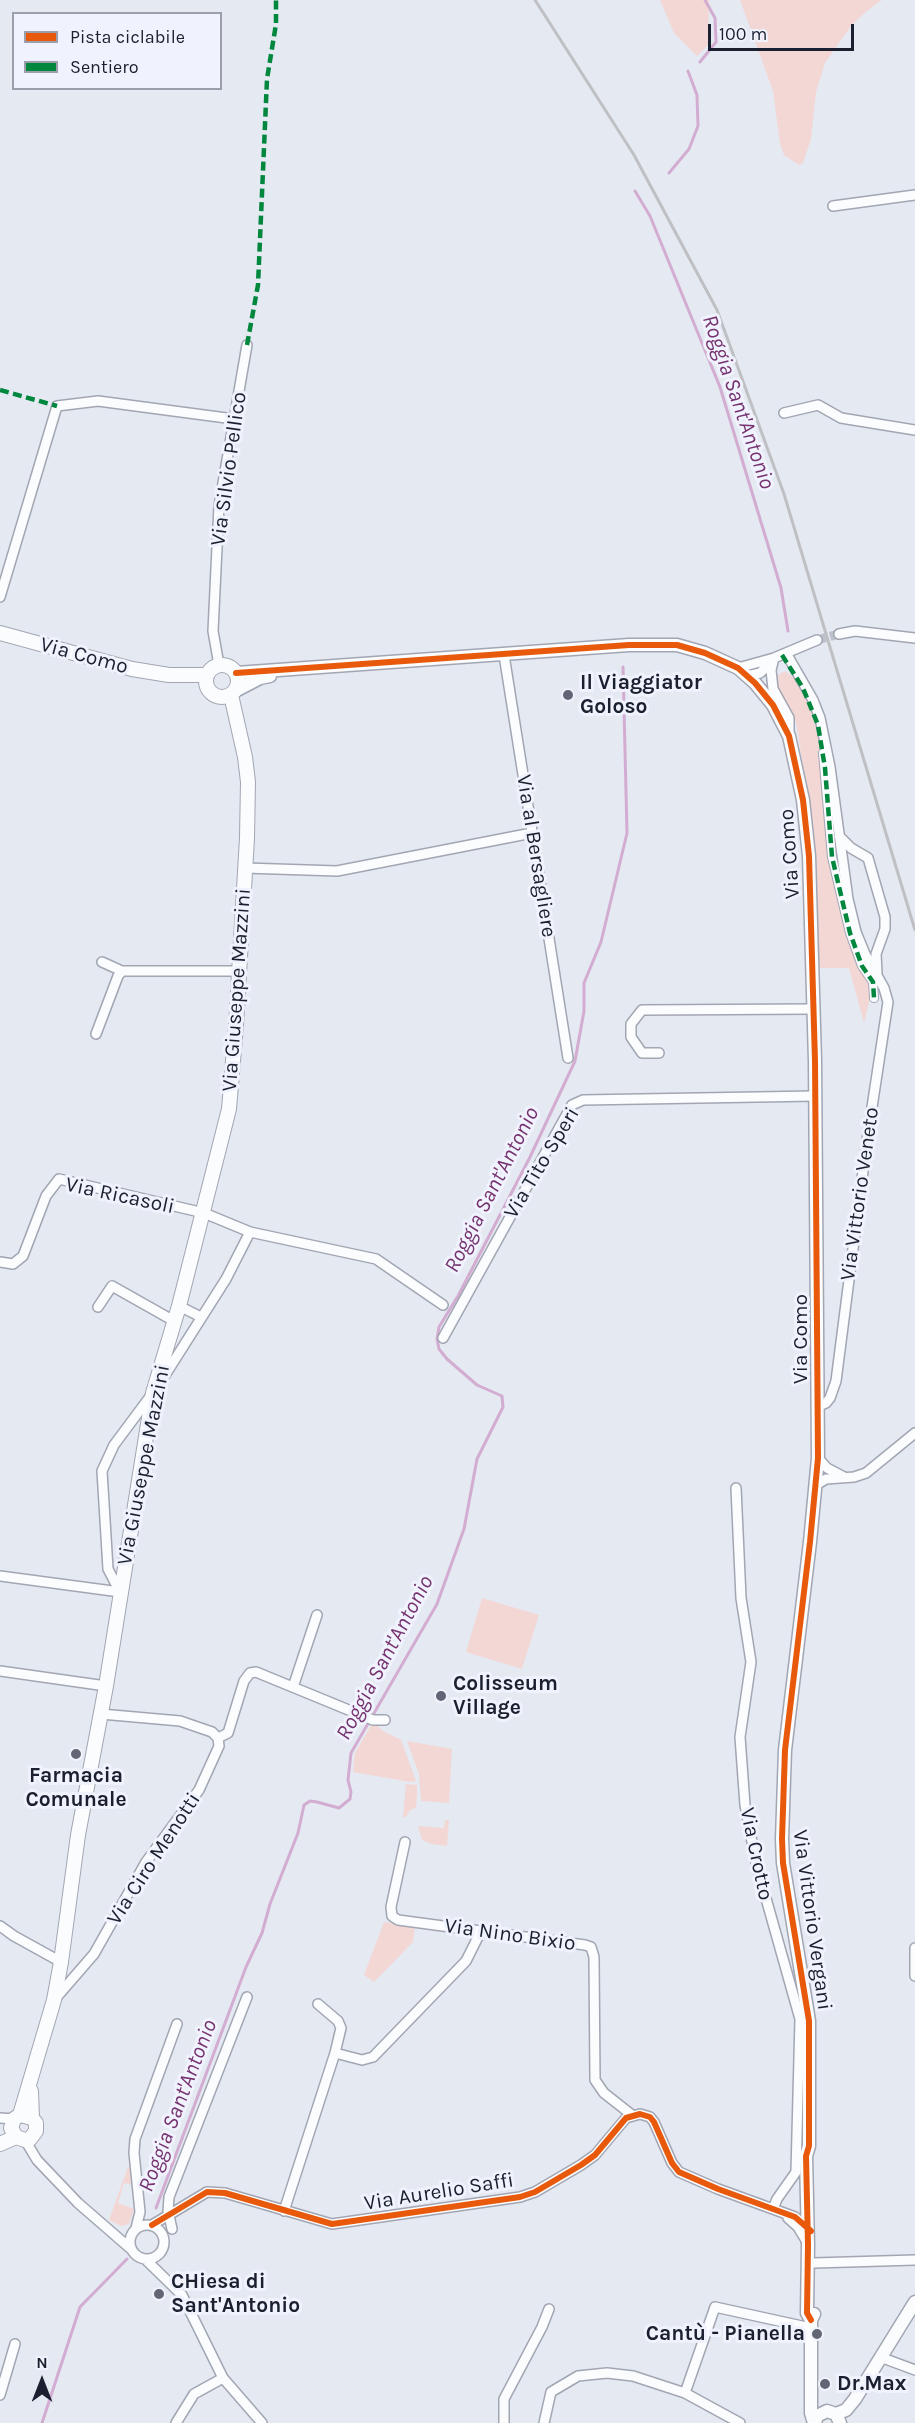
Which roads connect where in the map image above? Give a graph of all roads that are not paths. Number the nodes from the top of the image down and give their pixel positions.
1 (915, 195) edge
2 (833, 206) dead end
3 (247, 345) dead end
4 (784, 413) dead end
5 (234, 419) junction
6 (915, 430) edge
7 (0, 597) edge
8 (0, 633) edge
9 (839, 634) tunnel mouth
10 (915, 638) edge
11 (817, 640) tunnel mouth
12 (504, 655) junction
13 (781, 656) junction
14 (219, 665) junction
15 (316, 668) junction
16 (743, 672) junction
17 (236, 673) junction
18 (169, 675) junction
19 (207, 675) junction
20 (233, 693) junction
21 (213, 694) junction
22 (789, 736) junction
23 (242, 743) junction
24 (532, 833) junction
25 (839, 836) junction
26 (245, 868) junction
27 (102, 962) dead end
28 (123, 971) junction
29 (238, 971) junction
30 (877, 976) junction
31 (874, 998) dead end
32 (813, 1009) junction
33 (96, 1034) dead end
34 (659, 1053) dead end
35 (568, 1058) dead end
36 (815, 1096) junction
37 (204, 1213) junction
38 (250, 1232) junction
39 (0, 1262) edge
40 (443, 1305) dead end
41 (179, 1306) junction
42 (98, 1307) dead end
43 (201, 1317) junction
44 (174, 1321) junction
45 (443, 1338) dead end
46 (153, 1393) junction
47 (817, 1407) junction
48 (915, 1433) edge
49 (818, 1458) junction
50 (846, 1477) junction
51 (816, 1485) junction
52 (736, 1488) dead end
53 (0, 1576) edge
54 (120, 1592) junction
55 (317, 1615) dead end
56 (0, 1671) edge
57 (106, 1686) junction
58 (293, 1687) junction
59 (101, 1714) junction
60 (385, 1720) dead end
61 (218, 1738) junction
62 (405, 1842) dead end
63 (0, 1926) edge
64 (481, 1931) junction
65 (915, 1948) edge
66 (61, 1962) junction
67 (915, 1976) edge
68 (247, 1997) dead end
69 (54, 2000) junction
70 (318, 2004) dead end
71 (177, 2024) dead end
72 (335, 2053) junction
73 (632, 2115) junction
74 (16, 2126) edge
75 (0, 2144) edge
76 (809, 2146) junction
77 (36, 2160) junction
78 (193, 2200) junction
79 (807, 2204) junction
80 (284, 2211) junction
81 (777, 2211) junction
82 (140, 2212) junction
83 (170, 2215) junction
84 (150, 2225) junction
85 (135, 2229) junction
86 (172, 2229) junction
87 (109, 2230) junction
88 (810, 2236) junction
89 (164, 2240) junction
90 (131, 2249) junction
91 (156, 2257) junction
92 (145, 2259) junction
93 (915, 2260) edge
94 (814, 2263) junction
95 (157, 2271) junction
96 (915, 2302) edge
97 (549, 2309) dead end
98 (812, 2324) junction
99 (15, 2344) dead end
100 (880, 2357) junction
101 (915, 2370) edge
102 (223, 2378) junction
103 (811, 2382) junction
104 (685, 2393) junction
105 (0, 2396) edge
106 (835, 2416) edge
107 (176, 2423) edge
108 (262, 2423) edge
109 (504, 2423) edge
110 (544, 2423) edge
111 (740, 2423) edge
112 (815, 2423) edge

1 - 2 street
3 - 5 street, Via Silvio Pellico
4 - 6 street
5 - 7 street
5 - 14 street, Via Silvio Pellico
8 - 18 main road, Via Como
9 - 10 street
11 - 13 street
12 - 15 street, Via Como
12 - 16 street, Via Como
12 - 24 street, Via al Bersagliere
13 - 16 street
13 - 22 street
13 - 25 street, Via Vittorio Veneto
13 - 31 street
14 - 17 main road
14 - 19 main road
15 - 17 street, Via Como
15 - 20 street, Via Como
16 - 22 street, Via Como
17 - 20 main road
18 - 19 main road, Via Como
18 - 21 main road, Via Como
19 - 21 main road
20 - 21 main road
20 - 23 main road, Via Giuseppe Mazzini
21 - 23 main road, Via Giuseppe Mazzini
22 - 32 street, Via Como
23 - 26 main road, Via Giuseppe Mazzini
24 - 26 street
24 - 35 street, Via al Bersagliere
25 - 30 street, Via Vittorio Veneto
25 - 30 street, Via Vittorio Veneto
26 - 29 main road, Via Giuseppe Mazzini
27 - 28 street
28 - 29 street
28 - 33 street
29 - 37 main road, Via Giuseppe Mazzini
30 - 47 street, Via Vittorio Veneto
32 - 34 street
32 - 36 street, Via Como
36 - 45 street, Via Tito Speri
36 - 47 street, Via Como
37 - 38 street, Via Ricasoli
37 - 39 street, Via Ricasoli
37 - 41 main road, Via Giuseppe Mazzini
38 - 40 street
38 - 43 street
41 - 43 street
41 - 44 main road, Via Giuseppe Mazzini
42 - 44 street
43 - 46 street
44 - 46 main road, Via Giuseppe Mazzini
46 - 54 main road, Via Giuseppe Mazzini
46 - 54 street
47 - 49 street, Via Como
48 - 50 street
49 - 50 street
49 - 51 street, Via Como
50 - 51 street
51 - 76 street, Via Vittorio Vergani
52 - 81 street, Via Crotto
53 - 54 street
54 - 57 main road, Via Giuseppe Mazzini
55 - 58 street
56 - 57 street
57 - 59 main road, Via Giuseppe Mazzini
58 - 60 street, Via Ciro Menotti
58 - 61 street, Via Ciro Menotti
59 - 61 street
59 - 66 main road, Via Giuseppe Mazzini
61 - 69 street, Via Ciro Menotti
62 - 64 street, Via Nino Bixio
63 - 66 street
64 - 72 street
64 - 73 street, Via Nino Bixio
65 - 67 street
66 - 69 main road, Via Giuseppe Mazzini
68 - 83 street
69 - 74 main road, Via Giuseppe Mazzini
70 - 72 street
71 - 82 street
72 - 80 street
73 - 80 street, Via Aurelio Saffi
73 - 81 street
74 - 75 main road
74 - 77 street
74 - 77 street
76 - 79 street, Via Vittorio Vergani
76 - 88 street, Via Vittorio Vergani
77 - 87 street
78 - 80 street, Via Aurelio Saffi
78 - 83 street, Via Aurelio Saffi
78 - 86 street
79 - 81 street
79 - 88 street, Via Vittorio Vergani
81 - 88 street
81 - 88 street
82 - 84 street
82 - 85 street
83 - 84 street, Via Aurelio Saffi
83 - 86 street
84 - 85 street
84 - 89 street
85 - 87 street
85 - 90 street
86 - 89 street
87 - 90 street
88 - 94 street, Via Vittorio Vergani
88 - 98 street, Via Vittorio Vergani
89 - 91 street
90 - 92 street
91 - 92 street
91 - 95 street
92 - 95 street
93 - 94 street
94 - 98 street, Via Vittorio Vergani
95 - 102 street
96 - 100 street
97 - 109 street
98 - 103 street, Via Vittorio Vergani
98 - 104 street
99 - 105 street
100 - 101 street
100 - 106 street
102 - 107 street
102 - 108 street
103 - 106 street, Via Vittorio Vergani
103 - 112 street, Via Vittorio Vergani
104 - 110 street
104 - 111 street
106 - 112 street

